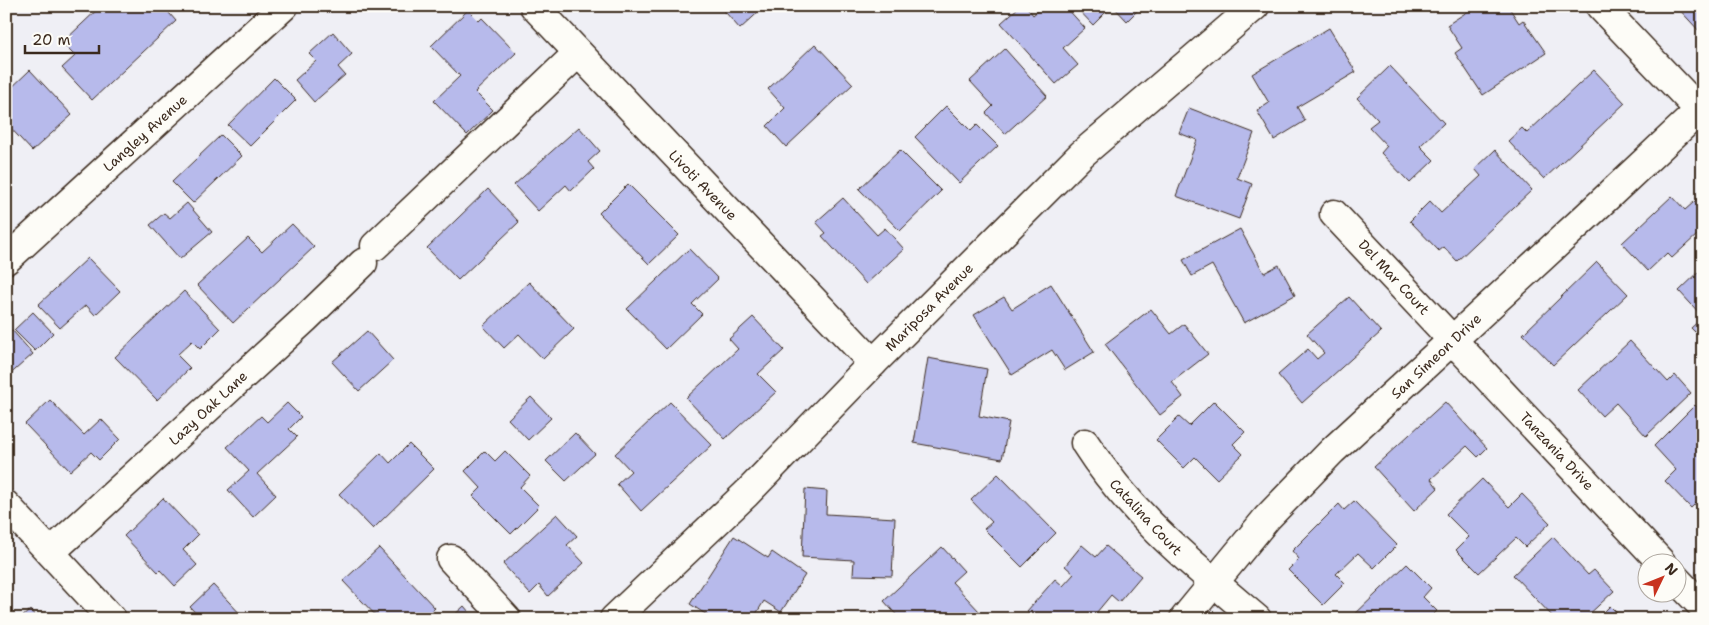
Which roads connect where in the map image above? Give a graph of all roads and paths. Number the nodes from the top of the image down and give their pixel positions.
1 (284, 6) edge
2 (534, 6) edge
3 (1255, 6) edge
4 (1600, 6) edge
5 (578, 53) junction
6 (1702, 110) edge
7 (1334, 214) dead end
8 (6, 260) edge
9 (1453, 340) junction
10 (873, 363) junction
11 (1085, 443) dead end
12 (6, 504) edge
13 (51, 552) junction
14 (1652, 552) edge
15 (451, 559) dead end
16 (1215, 583) junction
17 (1686, 589) edge
18 (1703, 607) edge
19 (112, 619) edge
20 (507, 619) edge
21 (614, 619) edge
22 (1184, 619) edge
23 (1257, 619) edge

1 - 8 street, Langley Avenue
2 - 5 street, Livoti Avenue
3 - 10 street, Mariposa Avenue
4 - 6 street
5 - 10 street, Livoti Avenue
5 - 13 street, Lazy Oak Lane
6 - 9 street, San Simeon Drive
7 - 9 street, Del Mar Court
9 - 14 street, Tanzania Drive
9 - 16 street, San Simeon Drive
10 - 21 street, Mariposa Avenue
11 - 16 street, Catalina Court
12 - 13 street
13 - 19 street
15 - 20 street
16 - 22 street, San Simeon Drive
16 - 23 street, Catalina Court
17 - 18 street

